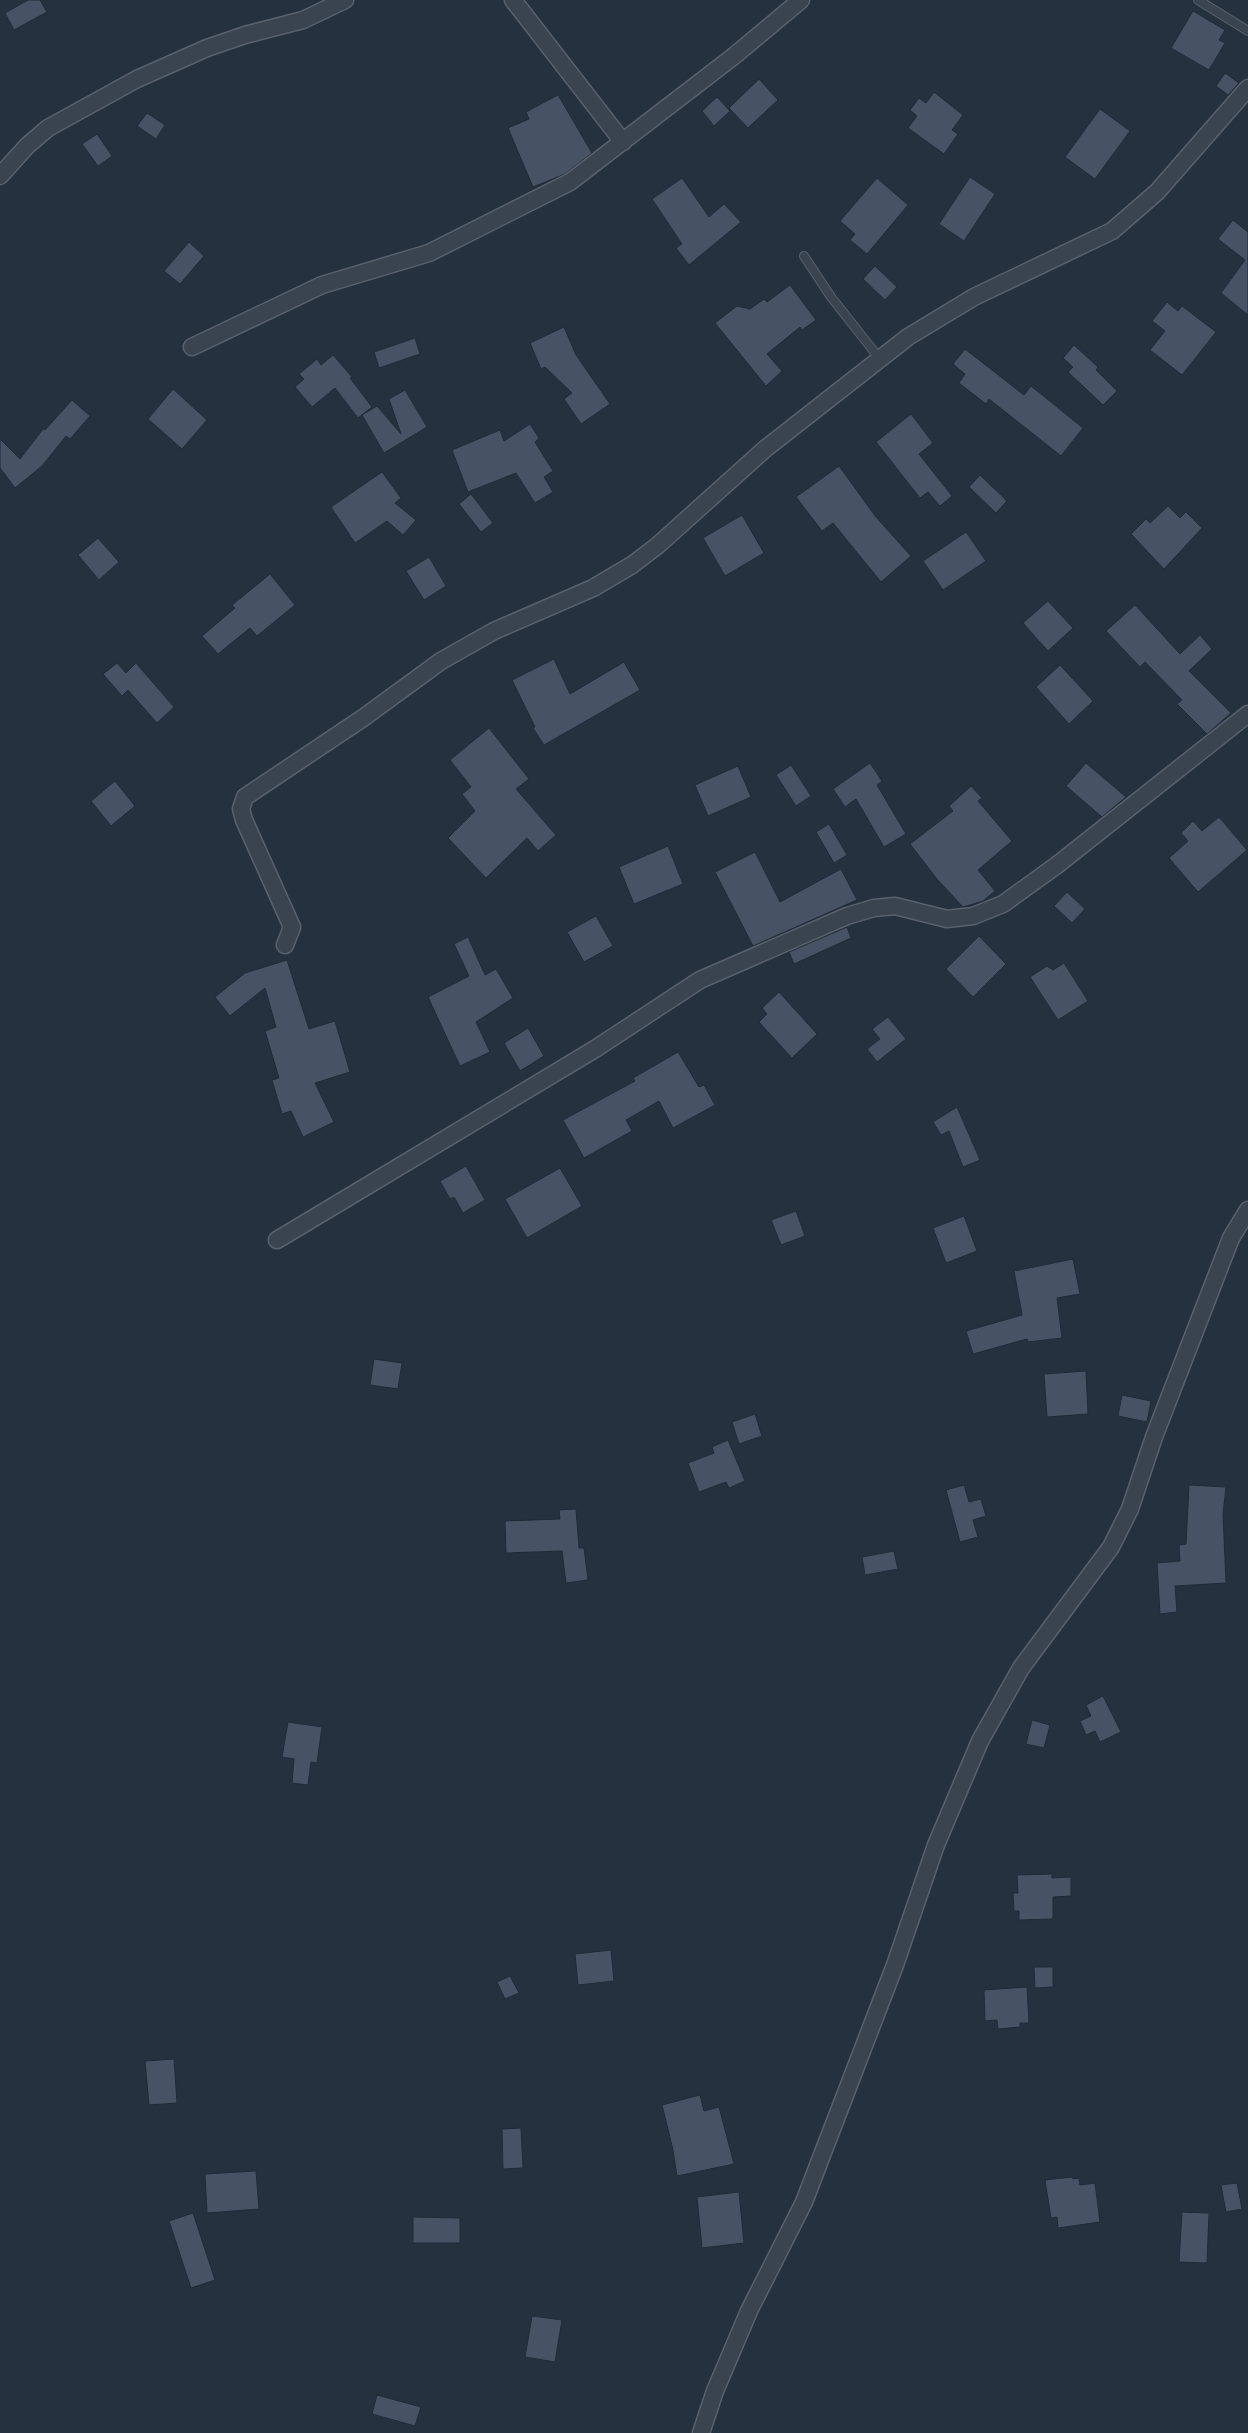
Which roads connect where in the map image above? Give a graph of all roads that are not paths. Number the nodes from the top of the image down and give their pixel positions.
1 (345, 0) edge
2 (513, 0) edge
3 (801, 0) edge
4 (1198, 0) edge
5 (1248, 31) edge
6 (1248, 88) edge
7 (623, 142) junction
8 (0, 176) edge
9 (804, 256) dead end
10 (192, 347) dead end
11 (880, 359) junction
12 (1248, 714) edge
13 (285, 945) dead end
14 (1248, 1210) edge
15 (277, 1240) dead end
16 (701, 2433) edge

1 - 8 street
2 - 7 street
3 - 7 street
4 - 5 lane
6 - 11 street
7 - 10 street
9 - 11 lane
11 - 13 street
12 - 15 street
14 - 16 street

